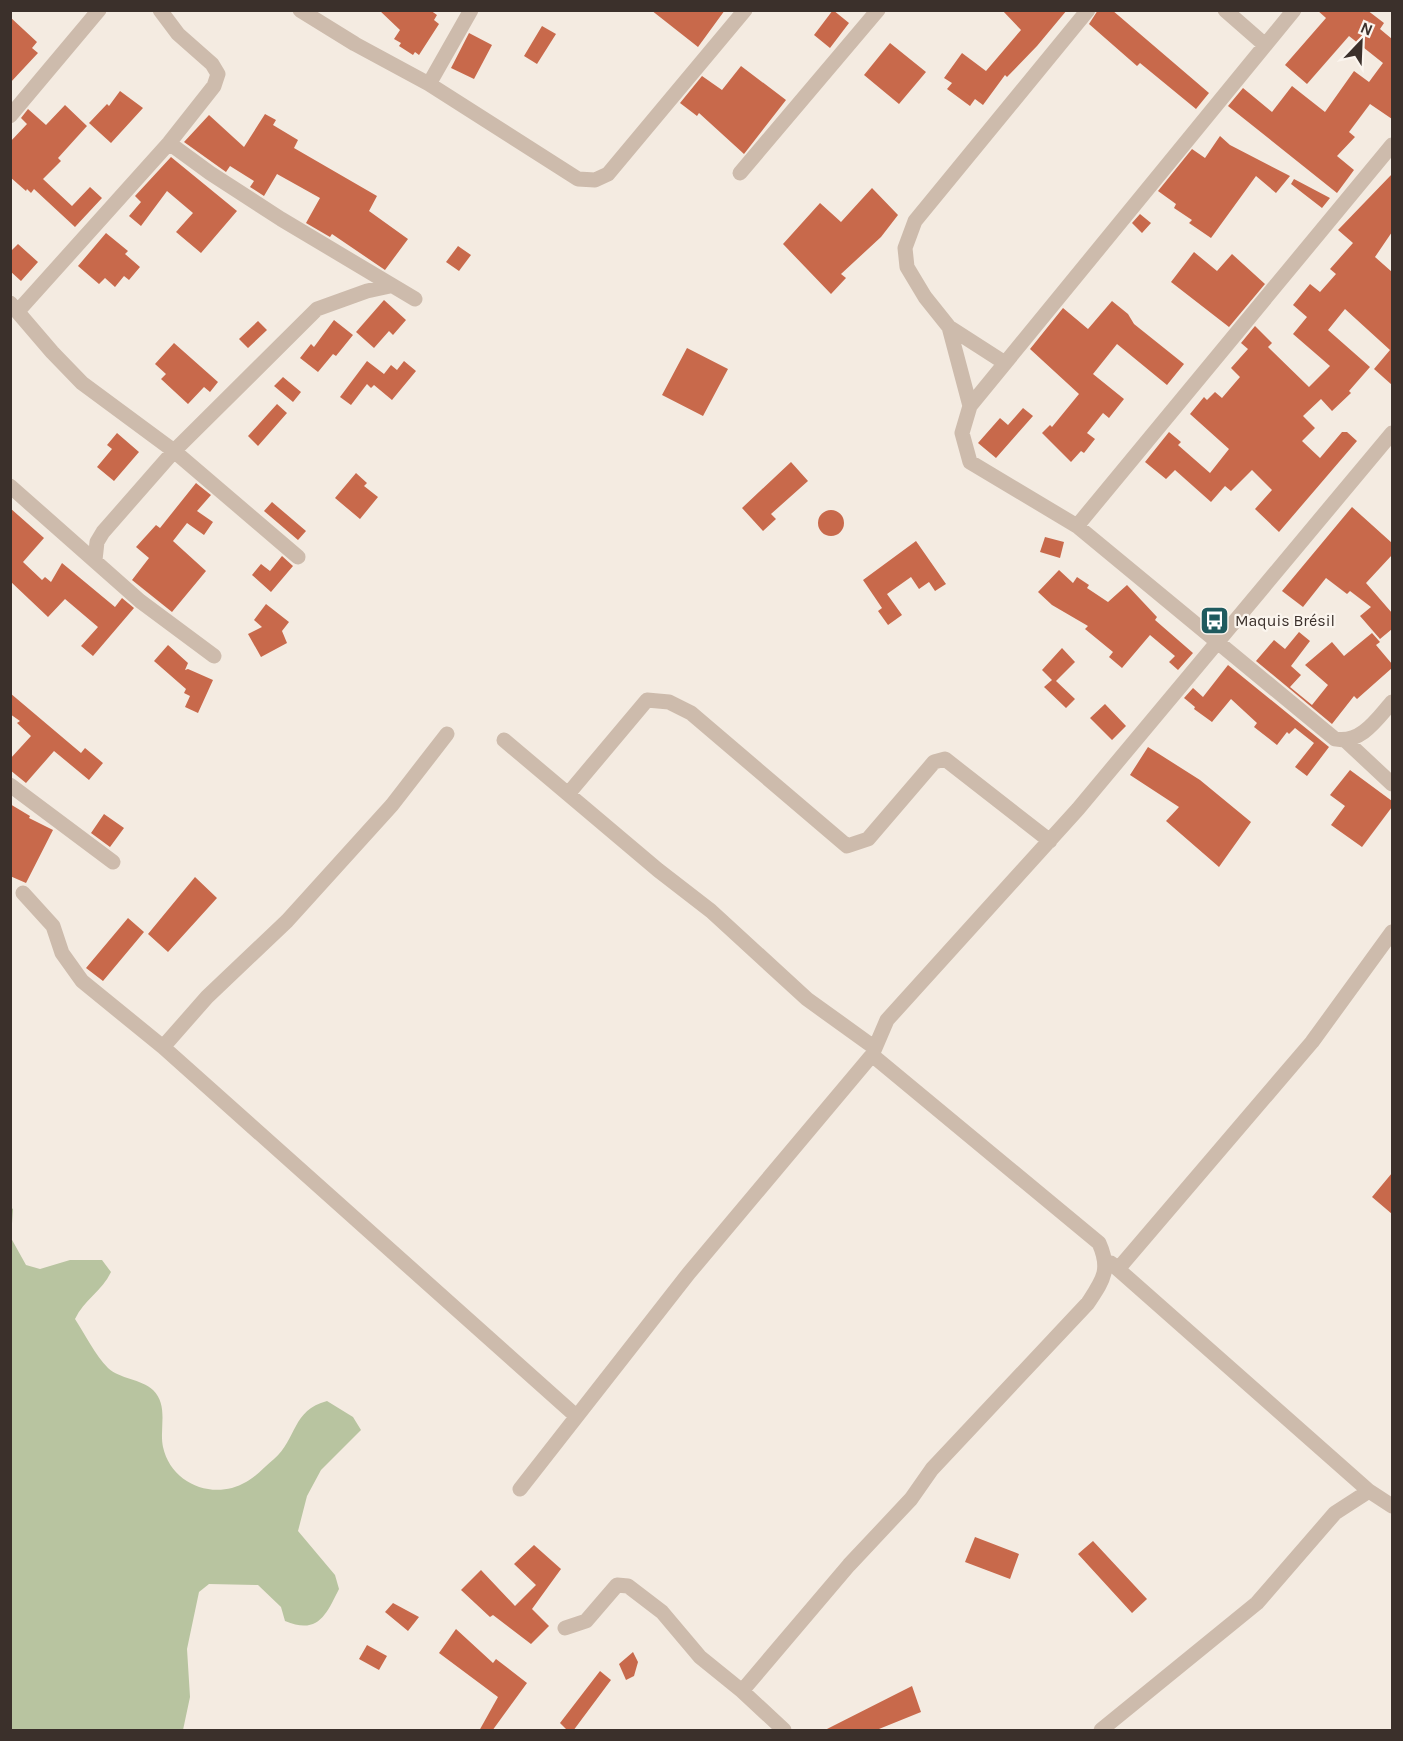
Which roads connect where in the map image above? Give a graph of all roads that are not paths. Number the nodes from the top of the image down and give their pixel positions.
1 (99, 10) edge
2 (160, 10) edge
3 (300, 10) edge
4 (471, 10) edge
5 (745, 10) edge
6 (878, 10) edge
7 (1088, 10) edge
8 (1225, 10) edge
9 (1294, 10) edge
10 (1265, 45) junction
11 (429, 84) junction
12 (10, 116) edge
13 (169, 143) junction
14 (1392, 146) edge
15 (740, 173) dead end
16 (390, 286) junction
17 (415, 299) dead end
18 (14, 307) edge
19 (950, 327) junction
20 (1005, 363) junction
21 (970, 406) junction
22 (1392, 433) edge
23 (174, 451) junction
24 (10, 486) edge
25 (1077, 526) junction
26 (298, 557) dead end
27 (94, 560) junction
28 (1217, 640) junction
29 (214, 656) dead end
30 (1392, 702) edge
31 (447, 734) dead end
32 (504, 740) dead end
33 (1346, 741) junction
34 (1392, 784) edge
35 (10, 785) edge
36 (568, 794) junction
37 (1050, 841) junction
38 (113, 862) dead end
39 (22, 893) dead end
40 (1392, 932) edge
41 (163, 1047) junction
42 (873, 1051) junction
43 (1112, 1264) junction
44 (576, 1416) junction
45 (520, 1489) dead end
46 (1369, 1491) junction
47 (1392, 1506) edge
48 (565, 1628) dead end
49 (742, 1690) junction
50 (784, 1731) edge
51 (1101, 1731) edge

1 - 12 street
2 - 13 street
3 - 11 street
4 - 11 street
5 - 11 street
6 - 15 street
7 - 19 street
8 - 10 street
9 - 10 street
10 - 20 street
13 - 16 street
13 - 18 street
14 - 25 street
16 - 17 street
16 - 23 street
18 - 23 street
19 - 20 street
19 - 21 street
20 - 21 street
21 - 25 street
22 - 28 street
23 - 26 street
23 - 27 street
24 - 27 street
25 - 28 street
27 - 29 street
28 - 33 street
28 - 37 street
30 - 33 street
31 - 41 street
32 - 36 street
33 - 34 street
35 - 38 street
36 - 37 street
36 - 42 street
37 - 42 street
39 - 41 street
40 - 43 street
41 - 44 street
42 - 43 street
42 - 44 street
43 - 46 street
43 - 49 street
44 - 45 street
46 - 47 street
46 - 51 street
48 - 49 street
49 - 50 street

